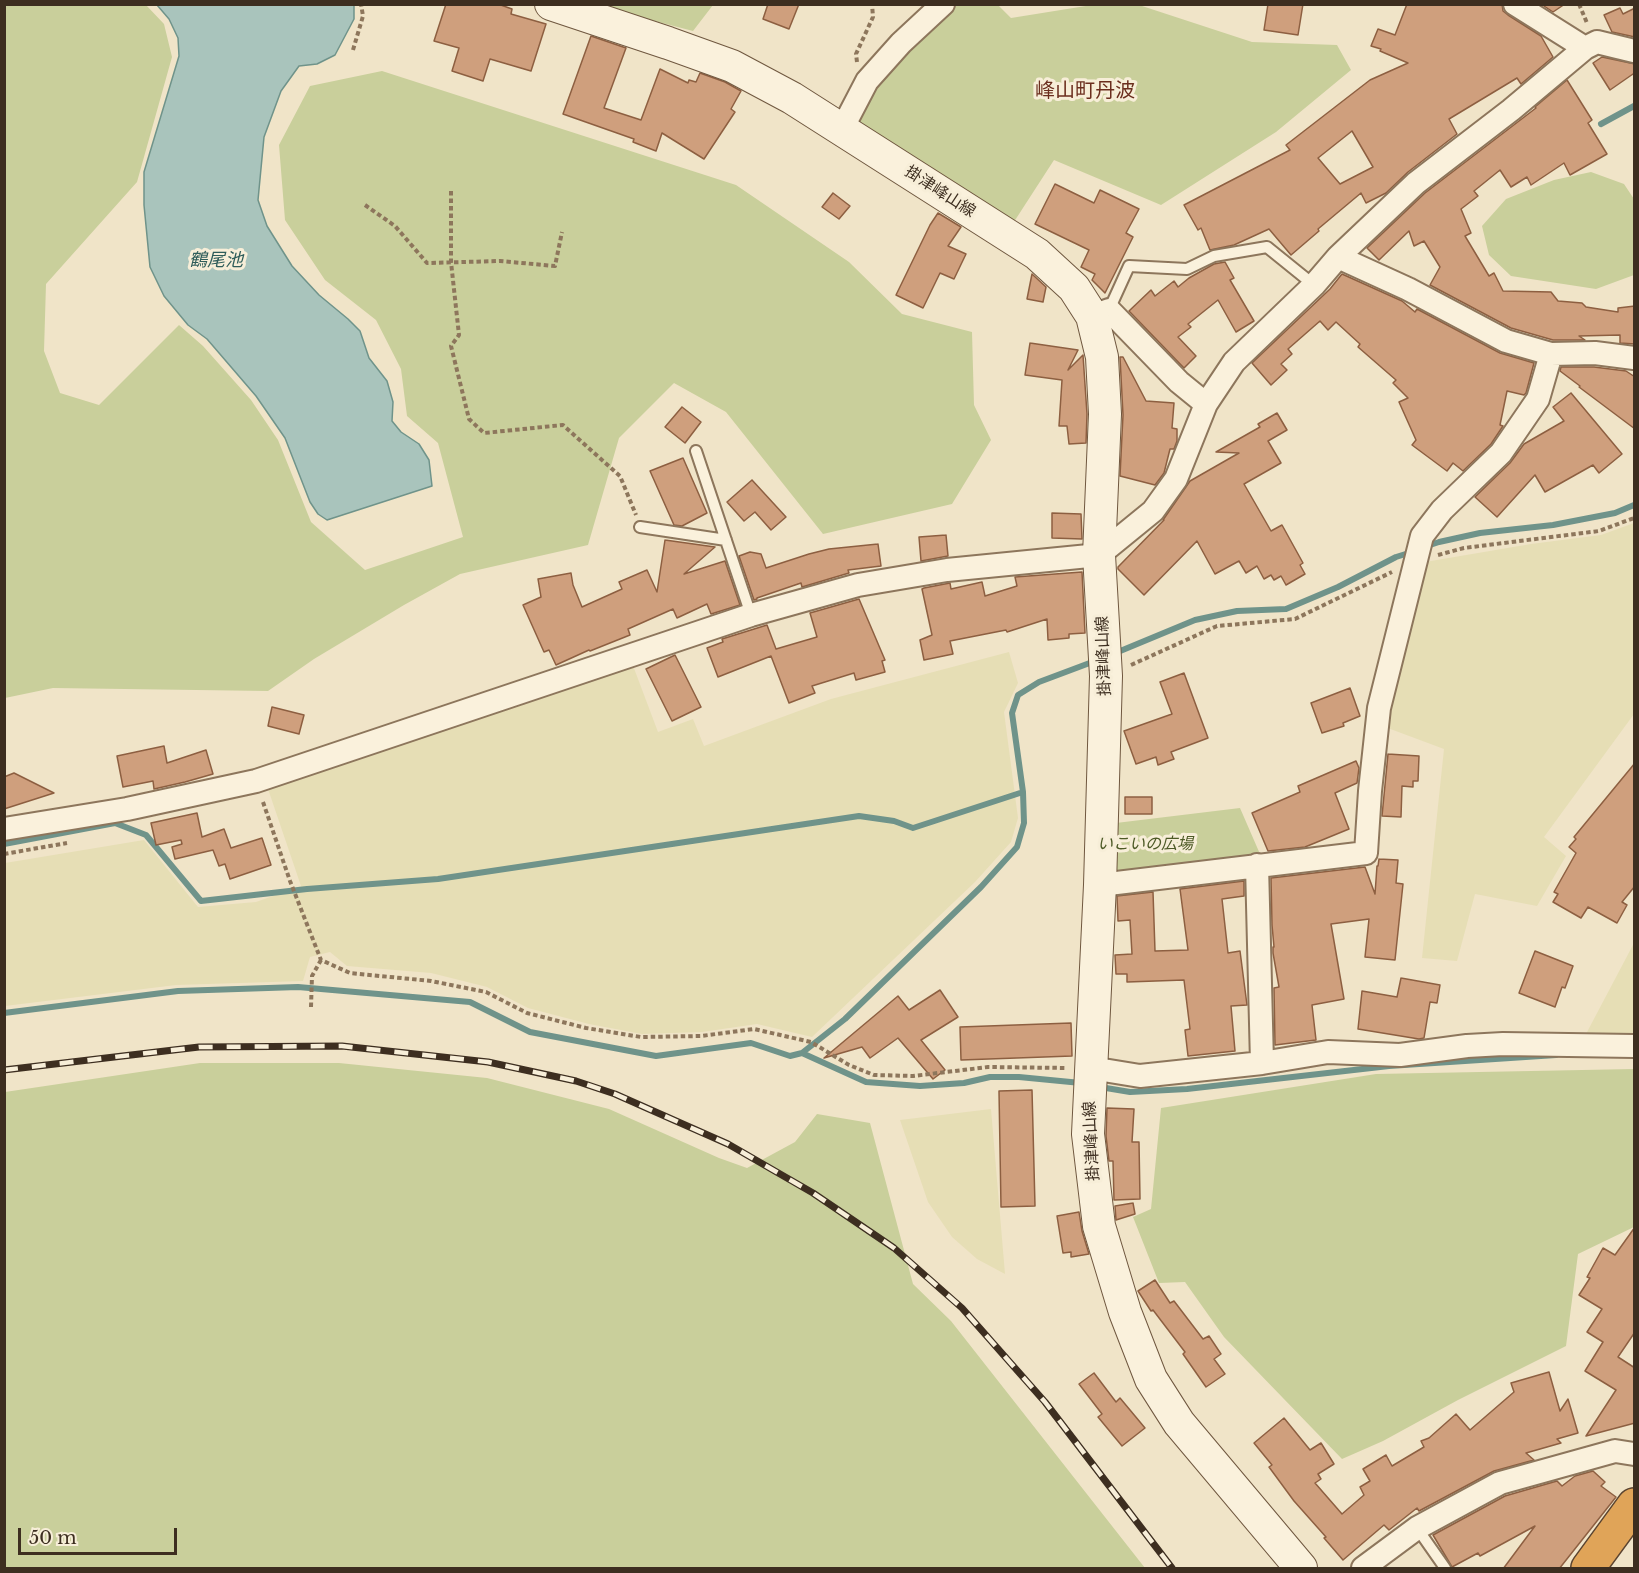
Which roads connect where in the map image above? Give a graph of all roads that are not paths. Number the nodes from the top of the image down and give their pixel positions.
1 (551, 4) edge
2 (943, 4) edge
3 (1515, 4) edge
4 (1585, 48) junction
5 (1635, 51) edge
6 (842, 129) junction
7 (1338, 257) junction
8 (1314, 285) junction
9 (1101, 313) junction
10 (1551, 354) junction
11 (1635, 358) edge
12 (1206, 404) junction
13 (696, 451) dead end
14 (640, 527) road end
15 (726, 540) junction
16 (1099, 555) junction
17 (751, 615) junction
18 (4, 829) edge
19 (1257, 865) junction
20 (1100, 885) junction
21 (1635, 1046) edge
22 (1262, 1063) junction
23 (1090, 1079) junction
24 (1635, 1454) edge
25 (1635, 1505) edge
26 (1417, 1528) junction
27 (1300, 1569) edge
28 (1363, 1569) edge
29 (1445, 1569) edge
30 (1588, 1569) edge

1 - 6 main road, 掛津峰山線
2 - 6 street
3 - 4 street
4 - 5 street
4 - 7 street
6 - 9 main road, 掛津峰山線
7 - 8 street
7 - 10 street
8 - 9 lane
8 - 12 street
9 - 12 street
9 - 16 main road, 掛津峰山線
10 - 11 street
10 - 19 street
12 - 16 street
13 - 15 lane
14 - 15 lane
15 - 17 lane
16 - 17 street
16 - 20 main road, 掛津峰山線
17 - 18 street
19 - 20 street
19 - 22 street
20 - 23 main road, 掛津峰山線
21 - 22 street
22 - 23 street
23 - 27 main road, 掛津峰山線
24 - 26 street
25 - 30 highway
26 - 28 street
26 - 29 lane

